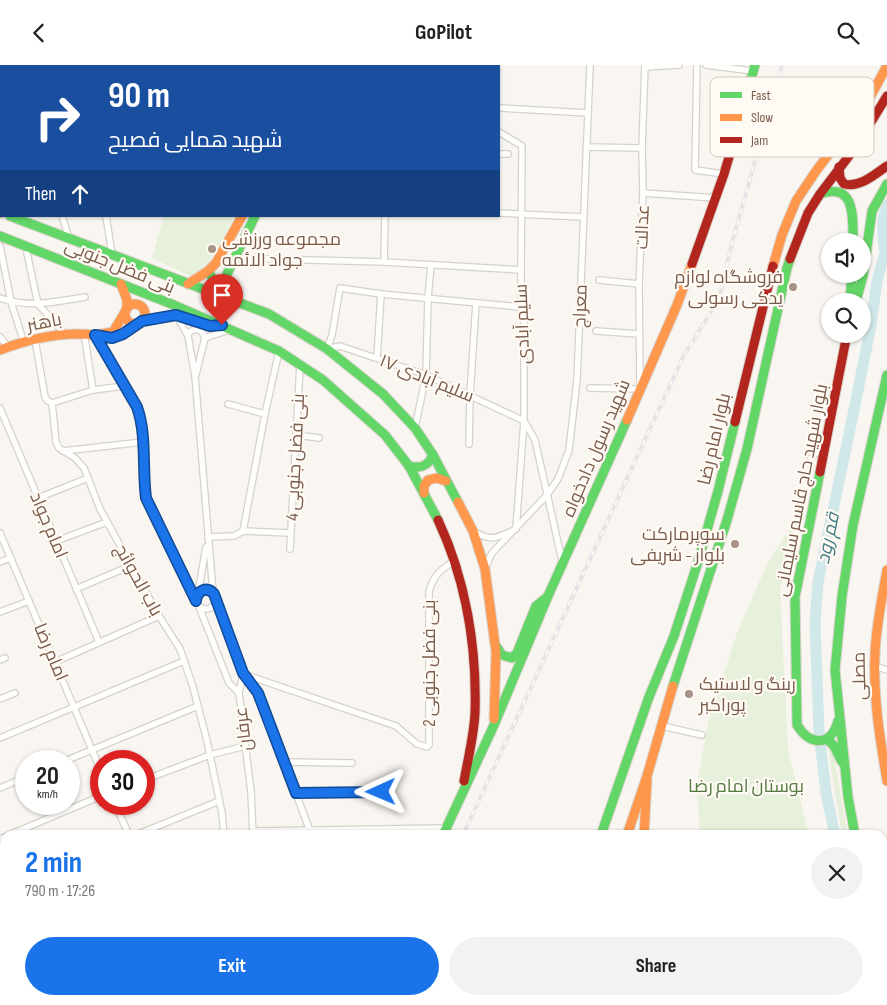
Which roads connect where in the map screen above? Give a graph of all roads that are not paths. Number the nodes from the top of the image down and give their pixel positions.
1 (590, 65) edge
2 (679, 65) edge
3 (697, 65) edge
4 (706, 65) edge
5 (645, 66) edge
6 (887, 66) edge
7 (754, 68) edge
8 (874, 90) edge
9 (887, 96) edge
10 (500, 108) edge
11 (588, 113) junction
12 (874, 118) edge
13 (500, 133) edge
14 (586, 147) junction
15 (642, 148) junction
16 (500, 154) edge
17 (508, 154) dead end
18 (729, 157) edge
19 (827, 157) edge
20 (848, 157) edge
21 (887, 166) edge
22 (840, 167) junction
23 (724, 174) junction
24 (887, 184) edge
25 (643, 193) junction
26 (820, 194) junction
27 (716, 198) junction
28 (500, 213) edge
29 (522, 214) junction
30 (62, 217) edge
31 (106, 217) edge
32 (241, 217) edge
33 (254, 217) edge
34 (384, 217) edge
35 (583, 217) junction
36 (22, 219) edge
37 (853, 233) edge
38 (0, 236) edge
39 (70, 238) junction
40 (0, 246) edge
41 (27, 253) dead end
42 (112, 254) junction
43 (234, 258) junction
44 (384, 262) junction
45 (431, 265) junction
46 (520, 270) junction
47 (208, 271) junction
48 (226, 280) junction
49 (599, 280) dead end
50 (122, 284) junction
51 (188, 284) junction
52 (640, 284) junction
53 (858, 293) edge
54 (382, 294) junction
55 (85, 297) dead end
56 (0, 298) edge
57 (428, 298) junction
58 (233, 300) junction
59 (11, 302) junction
60 (476, 303) junction
61 (38, 304) junction
62 (521, 307) junction
63 (126, 310) junction
64 (176, 315) junction
65 (141, 322) junction
66 (222, 325) junction
67 (232, 329) junction
68 (596, 331) dead end
69 (84, 333) junction
70 (65, 334) junction
71 (639, 334) junction
72 (95, 335) junction
73 (188, 336) junction
74 (0, 337) edge
75 (206, 338) junction
76 (35, 340) junction
77 (24, 343) junction
78 (845, 343) edge
79 (4, 349) edge
80 (327, 349) junction
81 (279, 351) junction
82 (377, 357) junction
83 (300, 365) junction
84 (426, 375) junction
85 (887, 375) edge
86 (195, 376) junction
87 (124, 386) junction
88 (590, 388) dead end
89 (640, 389) junction
90 (93, 390) junction
91 (470, 395) junction
92 (52, 403) junction
93 (228, 404) dead end
94 (0, 408) edge
95 (265, 414) junction
96 (524, 421) junction
97 (415, 428) junction
98 (296, 435) junction
99 (319, 438) dead end
100 (143, 442) junction
101 (469, 444) dead end
102 (825, 444) junction
103 (63, 451) junction
104 (433, 455) junction
105 (811, 458) dead end
106 (409, 466) junction
107 (88, 478) junction
108 (446, 481) junction
109 (424, 493) junction
110 (547, 495) junction
111 (38, 498) junction
112 (107, 522) junction
113 (516, 529) junction
114 (243, 531) junction
115 (474, 531) junction
116 (0, 533) edge
117 (290, 533) junction
118 (208, 537) junction
119 (56, 541) junction
120 (290, 549) dead end
121 (11, 558) junction
122 (454, 561) junction
123 (0, 562) edge
124 (563, 565) junction
125 (130, 566) junction
126 (485, 569) junction
127 (887, 570) edge
128 (76, 589) junction
129 (212, 591) junction
130 (548, 596) junction
131 (216, 599) junction
132 (197, 600) junction
133 (29, 601) junction
134 (0, 612) edge
135 (159, 616) junction
136 (99, 642) junction
137 (495, 642) junction
138 (184, 661) junction
139 (55, 662) junction
140 (874, 666) junction
141 (886, 668) edge
142 (243, 673) junction
143 (15, 693) dead end
144 (239, 693) junction
145 (0, 699) edge
146 (198, 706) junction
147 (74, 707) junction
148 (839, 711) junction
149 (494, 725) junction
150 (662, 726) junction
151 (702, 735) dead end
152 (0, 738) edge
153 (827, 739) junction
154 (883, 739) edge
155 (245, 746) junction
156 (92, 750) joint
157 (210, 755) junction
158 (284, 762) junction
159 (352, 763) dead end
160 (846, 769) junction
161 (155, 776) edge
162 (648, 776) junction
163 (887, 781) edge
164 (15, 782) edge
165 (0, 789) edge
166 (463, 791) junction
167 (381, 792) dead end
168 (296, 793) junction
169 (90, 801) edge
170 (219, 801) junction
171 (120, 815) edge
172 (21, 830) edge
173 (126, 830) edge
174 (148, 830) edge
175 (223, 830) edge
176 (253, 830) edge
177 (310, 830) edge
178 (446, 830) edge
179 (603, 830) edge
180 (629, 830) edge
181 (644, 830) edge
182 (854, 830) edge

1 - 11 street, معراج
2 - 5 street
3 - 23 street
4 - 7 street
5 - 15 street, عدالت
6 - 8 main road, بلوار امام رضا
9 - 12 main road, بلوار امام رضا
10 - 11 street
11 - 14 street, معراج
13 - 29 street, سلیم آبادی
14 - 15 street
14 - 35 street, معراج
15 - 25 street, عدالت
16 - 17 street
18 - 23 main road, شهید رسول دادخواه
19 - 179 main road, بلوار امام رضا
20 - 22 main road, بلوار امام رضا
21 - 22 main road
22 - 26 main road, بلوار امام رضا
23 - 27 main road, شهید رسول دادخواه
24 - 53 main road
25 - 27 street
25 - 52 street, عدالت
26 - 37 main road
26 - 150 main road, بلوار امام رضا
27 - 89 main road, شهید رسول دادخواه
28 - 29 street
29 - 35 street
29 - 46 street, سلیم آبادی
30 - 39 street
31 - 42 street
32 - 47 main road
33 - 43 main road
34 - 44 street
35 - 110 street, معراج
36 - 39 main road, بنی فضل جنوبی
38 - 50 main road, بنی فضل جنوبی
39 - 42 main road, بنی فضل جنوبی
40 - 59 street
41 - 61 street
42 - 51 main road, بنی فضل جنوبی
43 - 44 street
43 - 48 main road
44 - 45 street
45 - 46 street
45 - 57 street
46 - 62 street, سلیم آبادی
47 - 48 main road
47 - 51 main road
48 - 58 main road
49 - 52 street
50 - 63 main road
50 - 66 main road, بنی فضل جنوبی
51 - 58 main road, بنی فضل جنوبی
52 - 71 street, عدالت
54 - 57 street
54 - 80 street
54 - 82 street
55 - 61 street
56 - 59 street
57 - 60 street
57 - 84 street
58 - 80 main road, بنی فضل جنوبی
59 - 61 street
59 - 77 street
60 - 62 street
60 - 91 street
61 - 70 street
62 - 96 street, سلیم آبادی
63 - 65 main road
63 - 65 main road
63 - 72 main road
64 - 65 main road, باهنر
64 - 66 main road, باهنر
64 - 73 street
65 - 72 main road, باهنر
66 - 67 main road, بنی فضل جنوبی
67 - 75 street
67 - 81 main road, بنی فضل جنوبی
68 - 71 street
69 - 70 main road, باهنر
69 - 72 main road, باهنر
69 - 90 street
70 - 76 main road, باهنر
71 - 89 street, عدالت
72 - 87 street, عرفان
73 - 75 street
73 - 86 street
74 - 79 street
75 - 86 street
76 - 77 main road, باهنر
76 - 92 street
77 - 79 main road, باهنر
78 - 102 main road, بلوار شهید حاج قاسم سلیمانی
80 - 82 street, سلیم آبادی ۱۷
80 - 97 main road, بنی فضل جنوبی
81 - 83 main road, بنی فضل جنوبی
81 - 95 street
82 - 84 street, سلیم آبادی ۱۷
83 - 98 street, بنی فضل جنوبی 4
83 - 106 main road, بنی فضل جنوبی
84 - 91 street, سلیم آبادی ۱۷
84 - 97 street
85 - 148 main road
86 - 118 street
87 - 90 street
87 - 100 street, عرفان
88 - 89 street
89 - 124 main road, شهید رسول دادخواه
90 - 92 street
91 - 96 street, سلیم آبادی ۱۷
91 - 101 street
92 - 103 street
93 - 95 street
94 - 111 street, امام جواد
95 - 114 street
96 - 110 street
96 - 113 street, سلیم آبادی
97 - 104 main road, بنی فضل جنوبی
98 - 99 street
98 - 117 street, بنی فضل جنوبی 4
100 - 103 street
100 - 132 street, عرفان
102 - 105 street
102 - 153 main road, بلوار شهید حاج قاسم سلیمانی
103 - 107 street, باب الحوائج
104 - 106 main road
104 - 108 main road, بنی فضل جنوبی
106 - 109 main road, بنی فضل جنوبی
107 - 111 street
107 - 112 street, باب الحوائج
108 - 109 main road
108 - 115 main road, بنی فضل جنوبی
109 - 122 main road, بنی فضل جنوبی
110 - 113 street, معراج
110 - 124 street
111 - 119 street, امام جواد
112 - 119 street
112 - 125 street, باب الحوائج
113 - 115 street, معراج
113 - 126 street, معراج
114 - 117 street
114 - 118 street
115 - 126 main road, بنی فضل جنوبی
116 - 121 street, امام رضا
117 - 120 street, بنی فضل جنوبی 4
118 - 129 street
118 - 132 street
119 - 128 street, امام جواد
121 - 123 street
121 - 133 street, امام رضا
122 - 142 street, بنی فضل جنوبی 2
122 - 166 main road, بنی فضل جنوبی
124 - 130 main road, شهید رسول دادخواه
125 - 128 street
125 - 135 street, باب الحوائج
126 - 137 main road, بنی فضل جنوبی
127 - 140 main road, مصلی
128 - 136 street, امام جواد
129 - 131 street
129 - 132 street
130 - 137 main road
130 - 149 main road, شهید رسول دادخواه
131 - 132 street
131 - 142 street
132 - 144 street, عرفان
133 - 134 street
133 - 139 street, امام رضا
135 - 136 street
135 - 138 street, باب الحوائج
136 - 139 street
137 - 149 main road, بنی فضل جنوبی
138 - 146 street, باب الحوائج
138 - 147 street
139 - 147 street, امام رضا
140 - 141 street
140 - 154 main road, مصلی
142 - 144 street
142 - 158 street
143 - 145 street
144 - 155 street, عرفان
146 - 156 street
146 - 157 street, باب الحوائج
147 - 152 street
147 - 156 street, امام رضا
148 - 153 main road
148 - 160 main road
149 - 166 main road, شهید رسول دادخواه
150 - 151 street
150 - 162 main road, بلوار امام رضا
153 - 160 main road
154 - 163 main road, مصلی
155 - 157 street
155 - 176 street, عرفان
157 - 161 street
157 - 170 street, باب الحوائج
158 - 159 street
158 - 168 street
160 - 182 main road
162 - 180 main road, بلوار امام رضا
162 - 181 main road
164 - 165 street
166 - 178 main road, شهید رسول دادخواه
167 - 168 street
168 - 177 street
169 - 172 street
170 - 174 street
170 - 175 street, باب الحوائج
171 - 173 street

